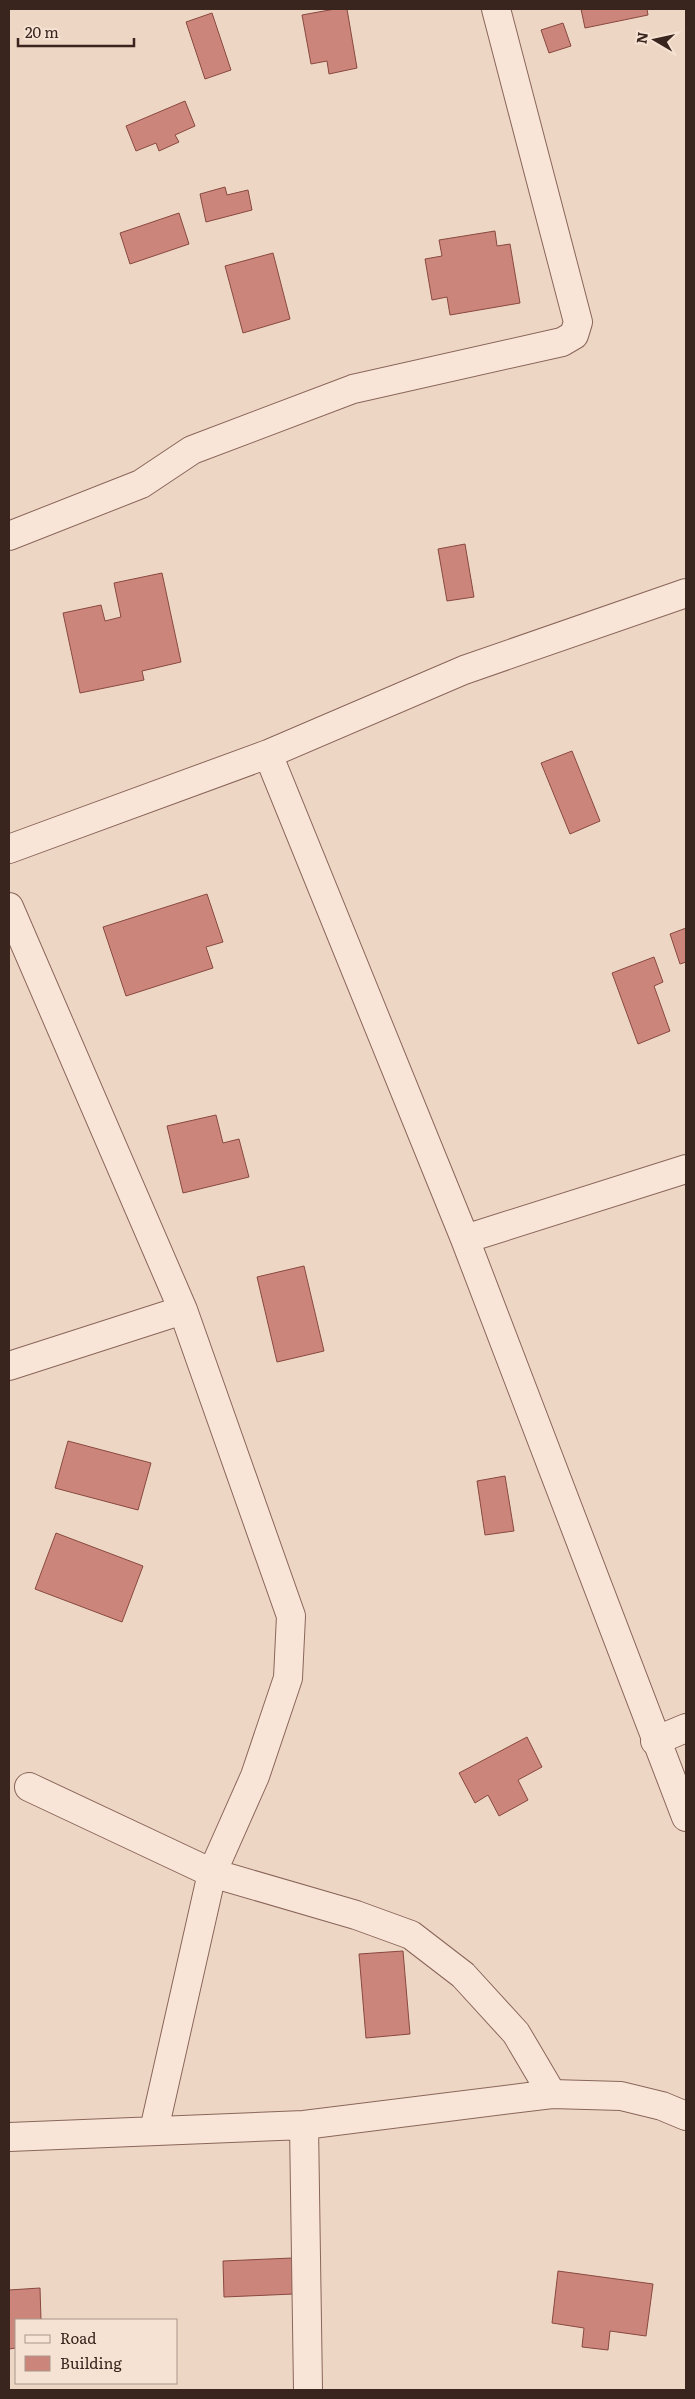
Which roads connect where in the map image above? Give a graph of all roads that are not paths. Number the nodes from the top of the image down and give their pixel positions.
1 (496, 9) edge
2 (9, 536) edge
3 (686, 593) edge
4 (268, 754) junction
5 (9, 849) edge
6 (9, 907) edge
7 (686, 1169) edge
8 (465, 1239) junction
9 (183, 1310) junction
10 (9, 1366) edge
11 (686, 1728) edge
12 (656, 1741) junction
13 (29, 1787) dead end
14 (686, 1816) edge
15 (212, 1873) junction
16 (552, 2094) junction
17 (686, 2116) edge
18 (304, 2125) junction
19 (154, 2130) junction
20 (9, 2137) edge
21 (308, 2390) edge

1 - 2 street
3 - 4 street
4 - 5 street
4 - 8 street
6 - 9 street
7 - 8 street
8 - 12 street
9 - 10 street
9 - 15 street
11 - 12 street
12 - 14 street
13 - 15 street
15 - 16 street
15 - 19 street
16 - 17 street
16 - 18 street
18 - 19 street
18 - 21 street
19 - 20 street

